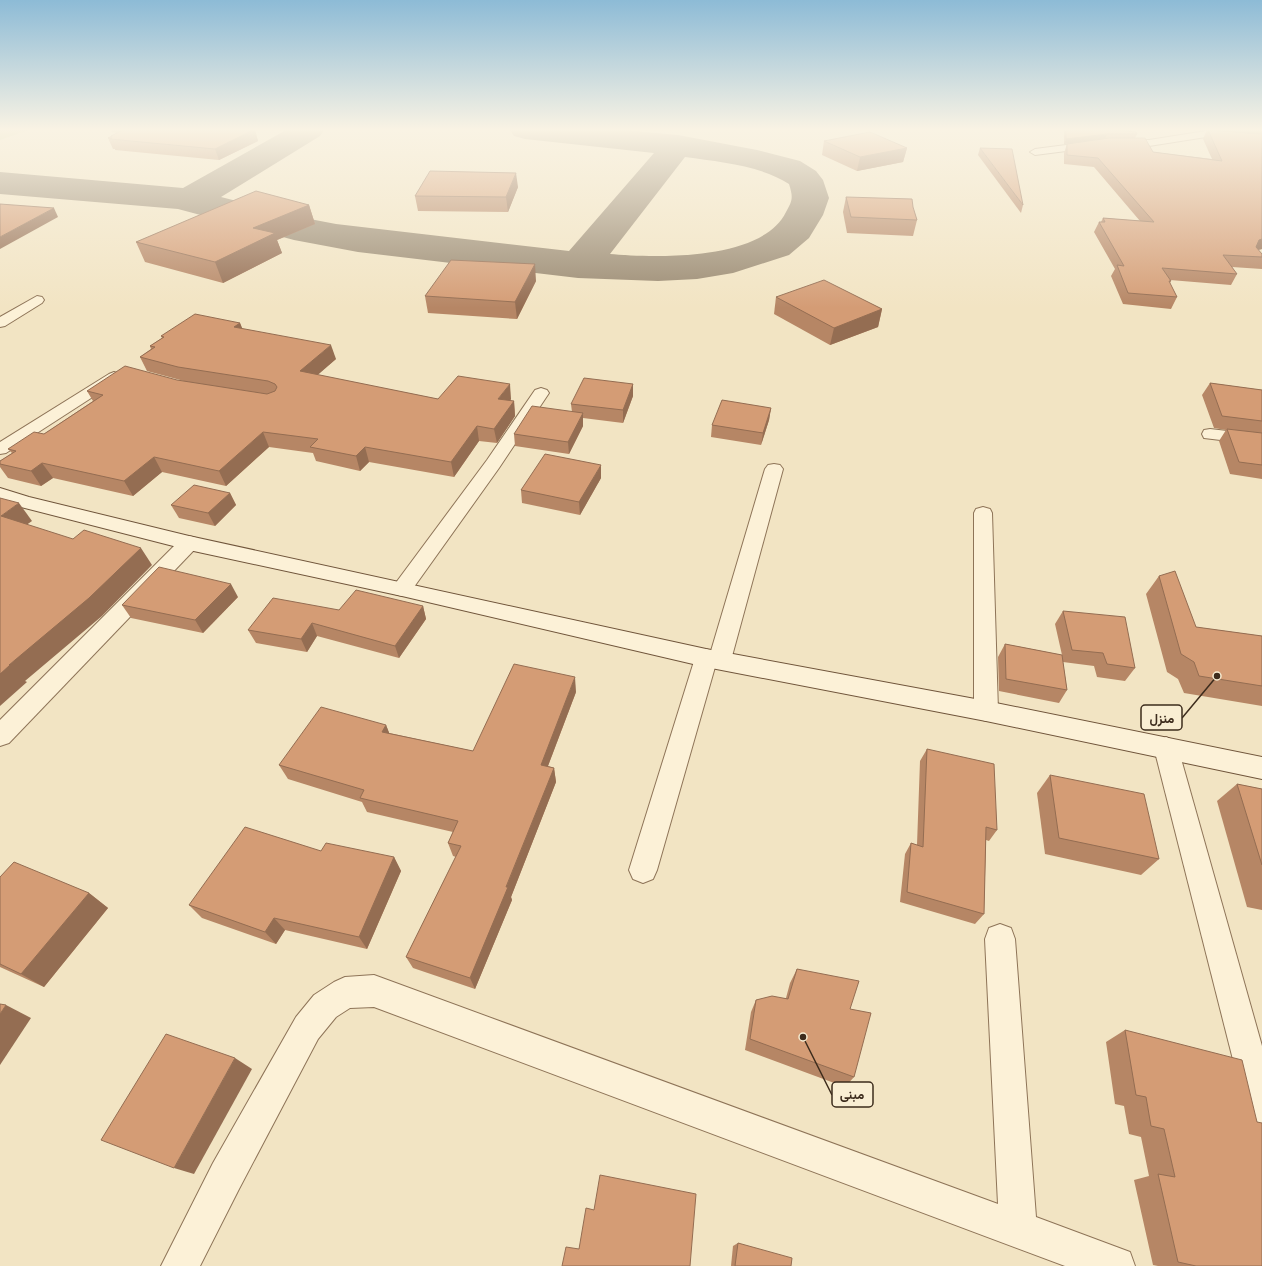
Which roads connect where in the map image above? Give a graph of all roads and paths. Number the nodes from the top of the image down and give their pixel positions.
1 (37, 300) dead end
2 (0, 323) edge
3 (128, 374) edge
4 (541, 393) dead end
5 (1210, 434) dead end
6 (1262, 440) edge
7 (0, 449) edge
8 (774, 469) dead end
9 (0, 494) edge
10 (983, 514) dead end
11 (189, 543) junction
12 (402, 589) junction
13 (713, 659) junction
14 (986, 711) junction
15 (0, 736) edge
16 (1166, 748) junction
17 (1262, 768) edge
18 (643, 870) dead end
19 (1000, 939) dead end
20 (1262, 1107) edge
21 (1018, 1230) junction
22 (1106, 1264) edge
23 (180, 1266) edge

1 - 2 street
3 - 7 street
4 - 12 street
5 - 6 street
8 - 13 street
9 - 11 street
10 - 14 street
11 - 12 street
11 - 15 street
12 - 13 street
13 - 14 street
13 - 18 street
14 - 16 street
16 - 17 street
16 - 20 street
19 - 21 street
21 - 22 street
21 - 23 street

